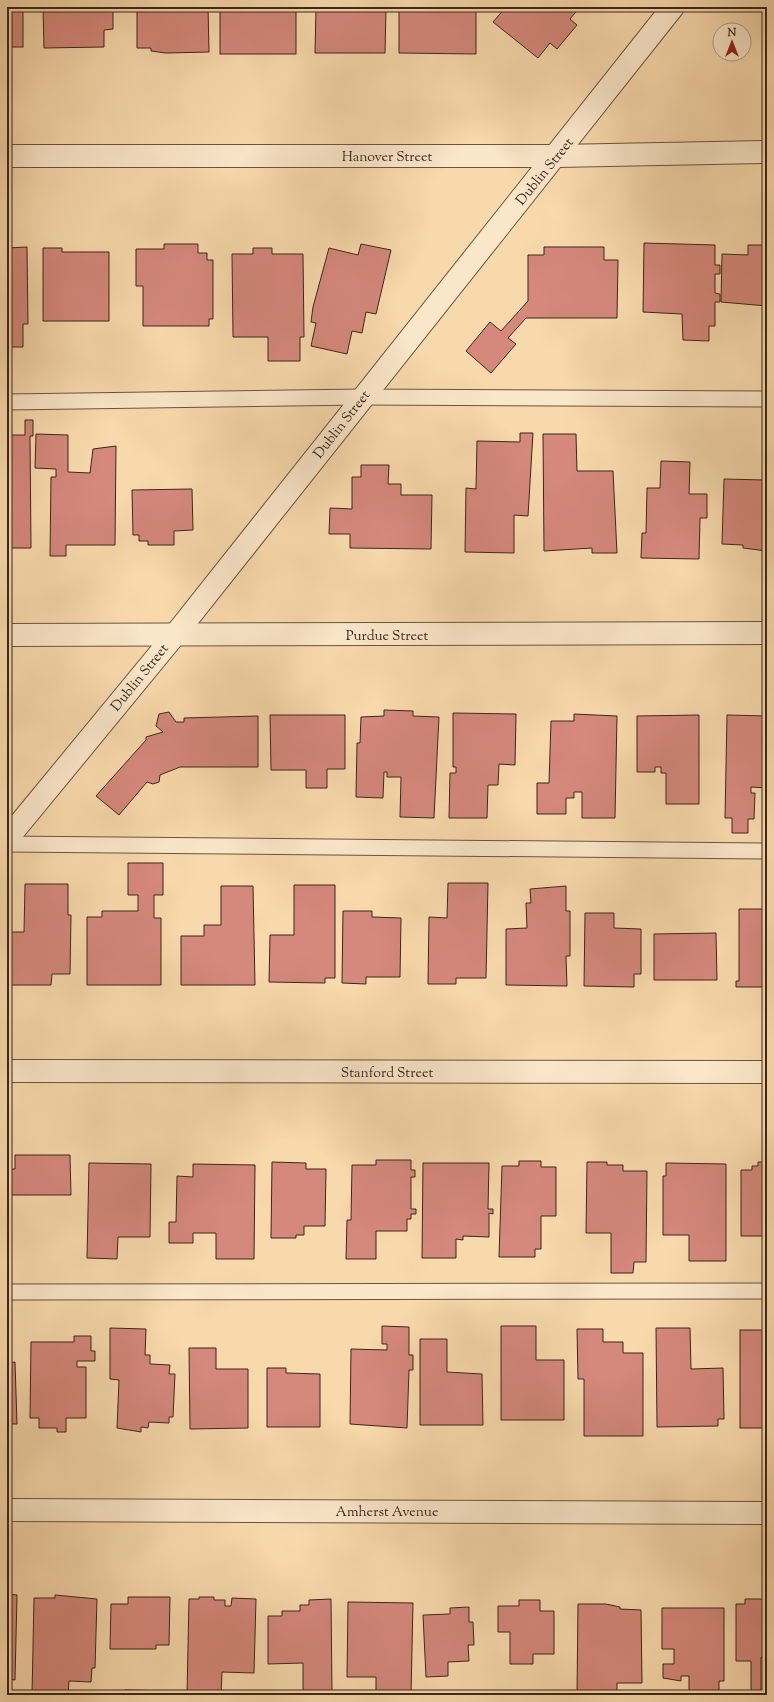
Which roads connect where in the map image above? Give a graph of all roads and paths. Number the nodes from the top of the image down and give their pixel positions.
1 (673, 7) edge
2 (767, 152) edge
3 (7, 156) edge
4 (557, 156) junction
5 (362, 398) junction
6 (767, 399) edge
7 (7, 402) edge
8 (767, 633) edge
9 (7, 635) edge
10 (174, 636) junction
11 (7, 839) edge
12 (7, 844) edge
13 (767, 851) edge
14 (7, 1071) edge
15 (767, 1072) edge
16 (767, 1291) edge
17 (7, 1292) edge
18 (7, 1510) edge
19 (767, 1512) edge

1 - 4 street, Dublin Street
2 - 4 street, Hanover Street
3 - 4 street, Hanover Street
4 - 5 street, Dublin Street
5 - 6 lane
5 - 7 lane
5 - 10 street, Dublin Street
8 - 10 street, Purdue Street
9 - 10 street, Purdue Street
10 - 11 street, Dublin Street
12 - 13 lane
14 - 15 street, Stanford Street
16 - 17 lane
18 - 19 street, Amherst Avenue

